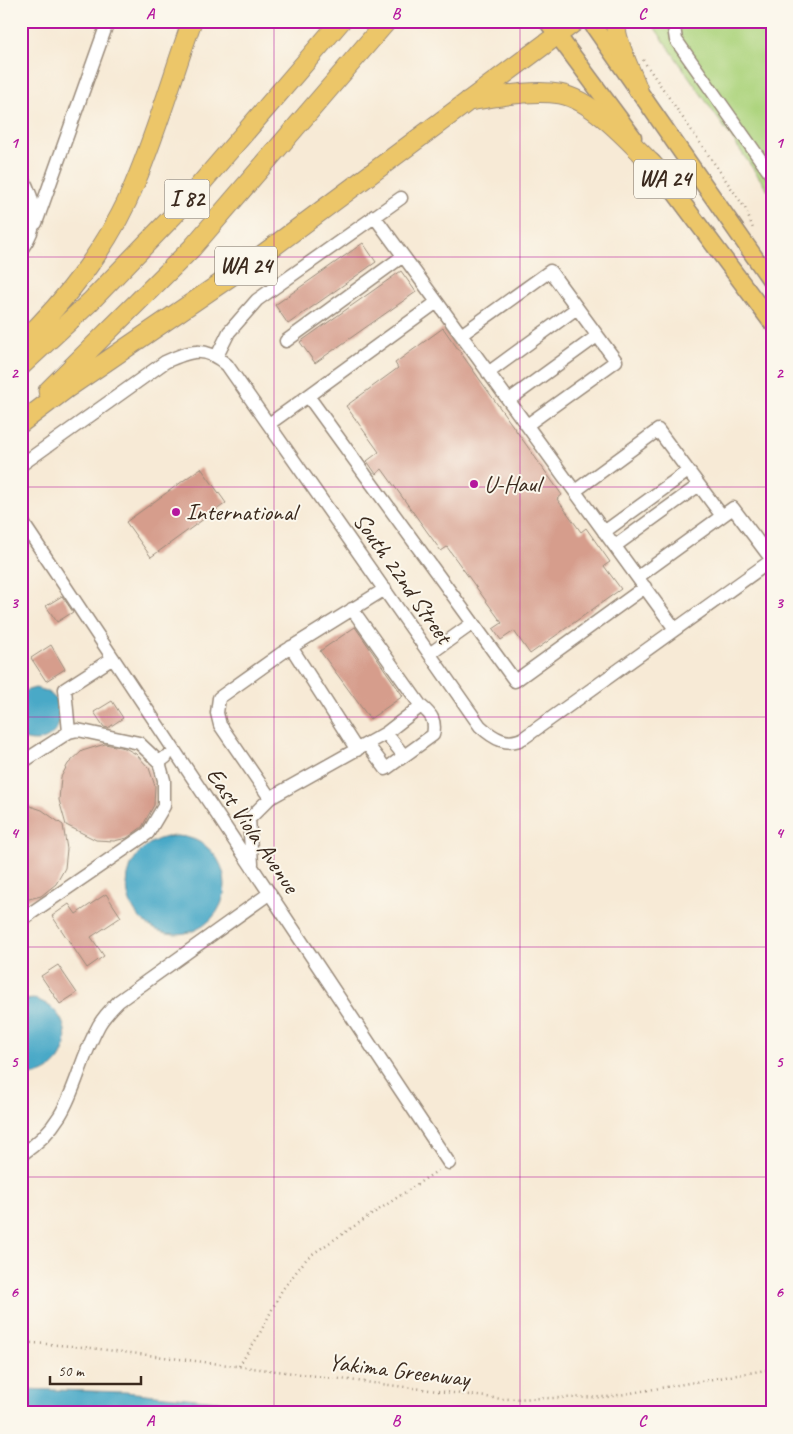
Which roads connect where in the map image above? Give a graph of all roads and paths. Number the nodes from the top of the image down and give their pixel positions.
1 (108, 21) edge
2 (192, 21) edge
3 (341, 21) edge
4 (387, 21) edge
5 (576, 21) edge
6 (590, 21) edge
7 (616, 21) edge
8 (673, 22) edge
9 (552, 28) edge
10 (639, 54) dead end
11 (638, 90) junction
12 (466, 101) junction
13 (659, 171) junction
14 (21, 175) edge
15 (772, 176) edge
16 (401, 198) dead end
17 (374, 216) junction
18 (36, 222) junction
19 (756, 234) dead end
20 (21, 250) edge
21 (403, 256) junction
22 (772, 282) edge
23 (437, 302) junction
24 (577, 308) junction
25 (772, 323) edge
26 (461, 335) junction
27 (597, 336) junction
28 (286, 341) dead end
29 (21, 343) edge
30 (217, 356) junction
31 (21, 366) edge
32 (488, 373) junction
33 (308, 396) junction
34 (509, 400) junction
35 (21, 415) edge
36 (21, 424) edge
37 (269, 424) junction
38 (527, 425) junction
39 (21, 465) edge
40 (688, 471) junction
41 (698, 485) junction
42 (574, 491) junction
43 (722, 516) junction
44 (21, 520) edge
45 (604, 532) junction
46 (615, 546) junction
47 (772, 560) edge
48 (641, 582) junction
49 (385, 588) junction
50 (352, 609) junction
51 (473, 623) junction
52 (675, 629) junction
53 (290, 647) junction
54 (431, 654) junction
55 (113, 658) junction
56 (421, 706) junction
57 (69, 732) junction
58 (386, 733) junction
59 (362, 747) junction
60 (175, 751) junction
61 (404, 756) junction
62 (159, 762) junction
63 (21, 763) edge
64 (270, 798) junction
65 (252, 864) junction
66 (270, 893) junction
67 (21, 920) edge
68 (21, 1155) edge
69 (450, 1163) joint
70 (21, 1342) edge
71 (239, 1366) junction
72 (772, 1369) edge

1 - 18 street
2 - 29 highway
3 - 31 highway, I 82
4 - 35 highway, I 82
5 - 9 highway
6 - 11 main road, WA 24
7 - 11 highway, WA 24
8 - 15 street
9 - 12 highway
9 - 13 main road, WA 24
10 - 19 path
11 - 22 main road, WA 24
12 - 13 highway, WA 24
12 - 36 highway, WA 24
13 - 25 main road, WA 24
14 - 18 street
16 - 17 street
17 - 21 street
17 - 30 street
18 - 20 street
21 - 23 street
21 - 28 street
23 - 26 street
23 - 33 street
24 - 26 street
24 - 27 street
24 - 32 street
26 - 32 street
27 - 34 street
27 - 38 street
30 - 37 street, South 22nd Street
30 - 39 street
32 - 34 street
33 - 37 street
33 - 51 street
34 - 38 street
37 - 49 street, South 22nd Street
38 - 42 street
40 - 41 street
40 - 42 street
40 - 45 street
41 - 43 street
41 - 46 street
42 - 45 street
43 - 47 street
43 - 48 street
44 - 55 street, East Viola Avenue
45 - 46 street
46 - 48 street
47 - 52 street, South 22nd Street
48 - 51 street
48 - 52 street
49 - 50 street
49 - 54 street, South 22nd Street
50 - 53 street
50 - 56 street
51 - 54 street
52 - 54 street, South 22nd Street
53 - 59 street
53 - 64 street
55 - 57 street
55 - 60 street, East Viola Avenue
56 - 58 street
56 - 61 street
57 - 62 street
57 - 63 street
58 - 59 street
58 - 61 street
59 - 61 street
59 - 64 street
60 - 62 street
60 - 65 street, East Viola Avenue
62 - 67 street
64 - 65 street
65 - 66 street, East Viola Avenue
66 - 68 street
66 - 69 street, East Viola Avenue
69 - 71 path
70 - 71 path, Yakima Greenway
71 - 72 path, Yakima Greenway

